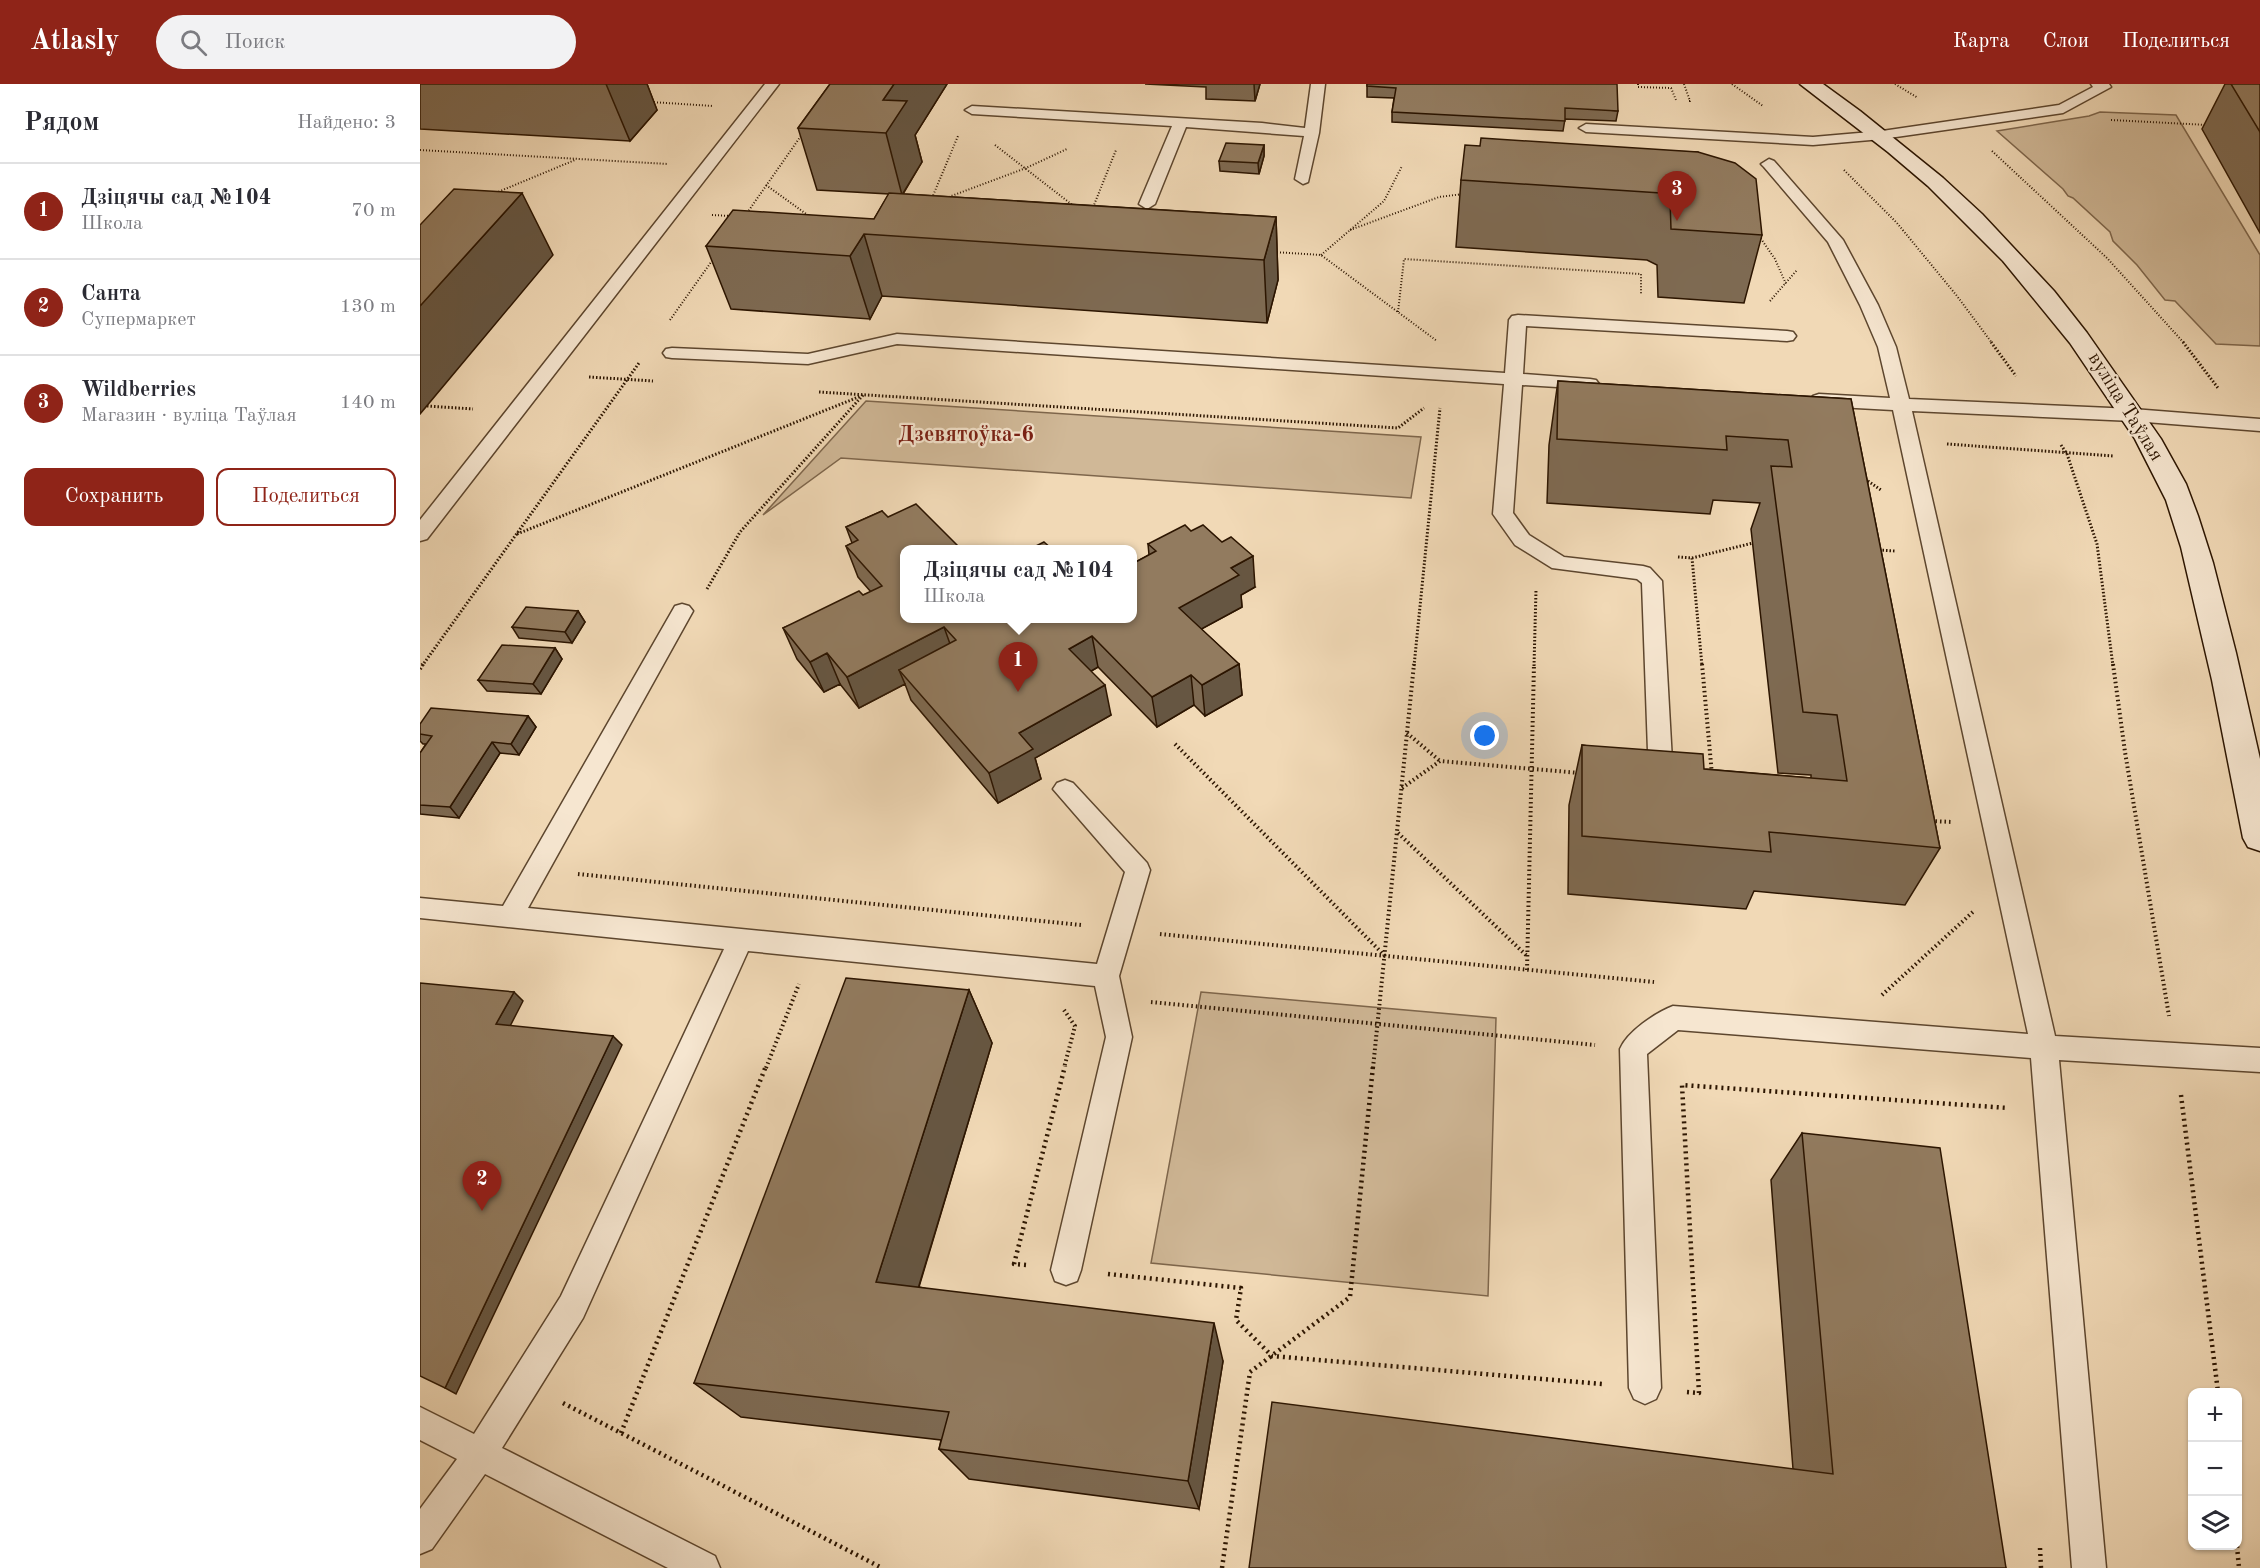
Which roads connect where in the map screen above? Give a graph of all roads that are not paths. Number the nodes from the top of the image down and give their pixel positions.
1 (772, 84) edge
2 (1318, 84) edge
3 (1810, 84) edge
4 (2098, 84) edge
5 (972, 110) road end
6 (1181, 122) junction
7 (1586, 128) dead end
8 (1312, 133) junction
9 (1882, 135) junction
10 (1768, 164) dead end
11 (1303, 179) dead end
12 (1147, 204) dead end
13 (1787, 336) dead end
14 (672, 353) dead end
15 (1514, 379) junction
16 (1608, 385) edge
17 (1796, 398) edge
18 (1901, 405) junction
19 (2133, 415) junction
20 (2251, 424) edge
21 (420, 534) edge
22 (682, 611) dead end
23 (1662, 779) edge
24 (1065, 789) dead end
25 (2260, 838) edge
26 (420, 908) edge
27 (510, 917) junction
28 (741, 939) junction
29 (1108, 987) junction
30 (2044, 1047) junction
31 (2260, 1060) edge
32 (1066, 1270) road end
33 (1645, 1388) dead end
34 (420, 1423) edge
35 (480, 1454) junction
36 (420, 1537) edge
37 (703, 1568) edge
38 (2090, 1568) edge

1 - 21 lane
2 - 8 lane
3 - 9 street, вуліца Таўлая
4 - 9 lane
5 - 6 lane
6 - 8 lane
6 - 12 lane
7 - 9 lane
8 - 11 lane
9 - 19 street, вуліца Таўлая
10 - 18 lane
13 - 15 lane
14 - 15 lane
15 - 16 lane
15 - 23 lane
17 - 18 lane
18 - 19 lane
18 - 30 lane
19 - 20 lane
19 - 25 street, вуліца Таўлая
22 - 27 lane
24 - 29 lane
26 - 27 lane
27 - 28 lane
28 - 29 lane
28 - 35 lane
29 - 32 lane
30 - 31 lane
30 - 33 lane
30 - 38 lane
34 - 35 lane
35 - 36 lane
35 - 37 lane

